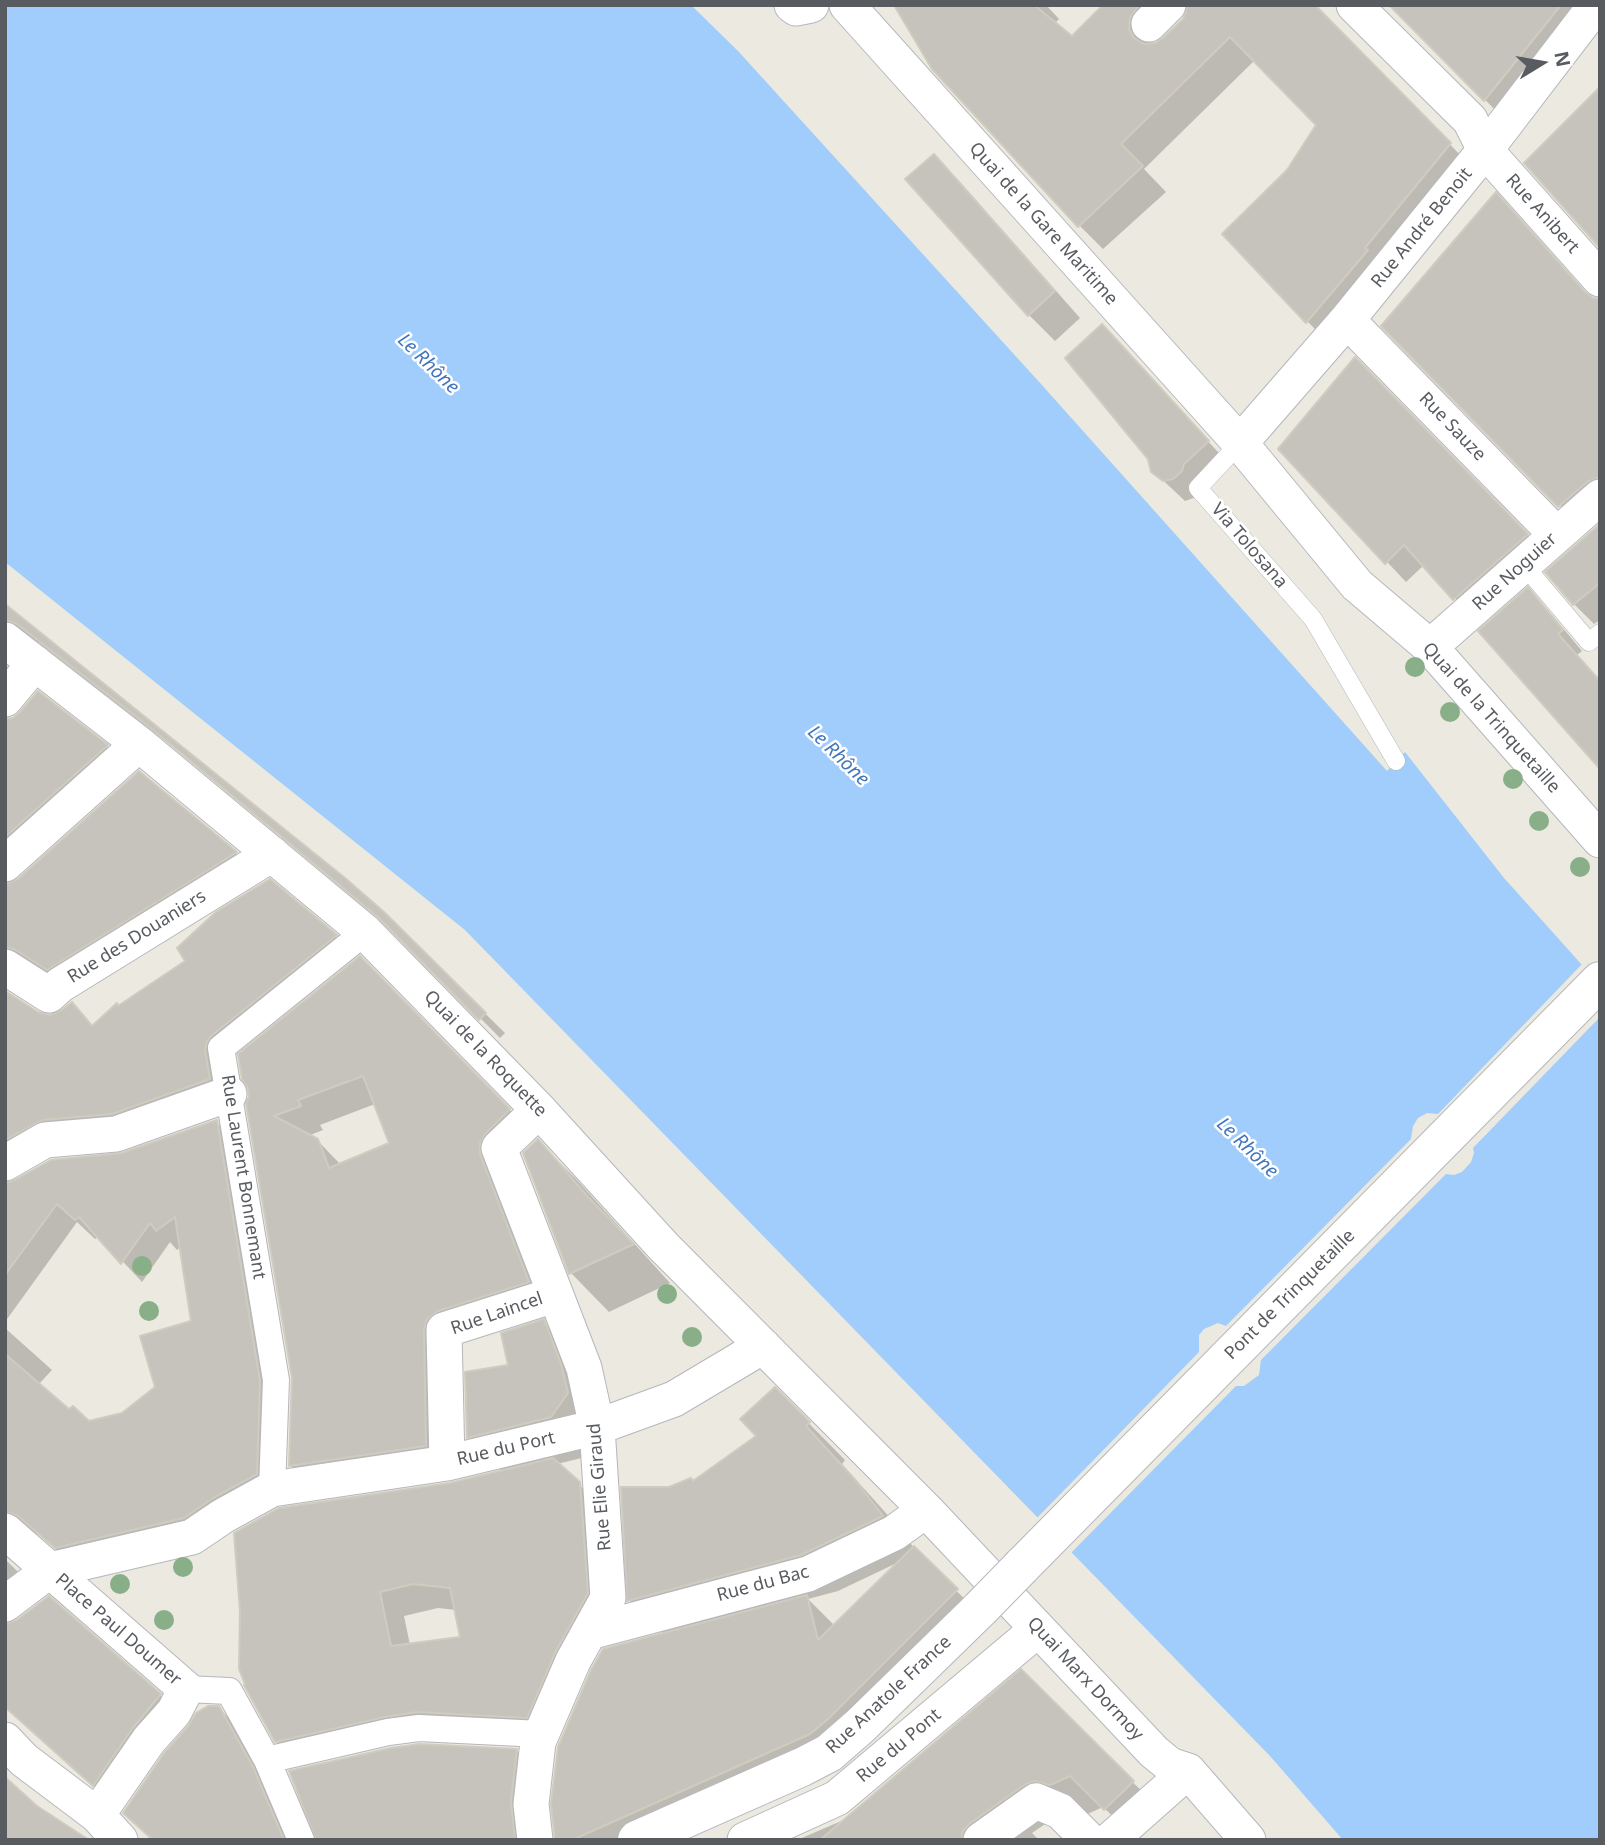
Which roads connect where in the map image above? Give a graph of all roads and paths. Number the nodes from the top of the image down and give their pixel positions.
1 (792, 5) edge
2 (811, 5) edge
3 (847, 5) edge
4 (1354, 5) edge
5 (1596, 5) edge
6 (1485, 150) junction
7 (1600, 279) edge
8 (1347, 320) junction
9 (1240, 443) junction
10 (1600, 497) edge
11 (1556, 534) junction
12 (1522, 564) junction
13 (5, 640) edge
14 (1596, 643) edge
15 (1430, 647) junction
16 (35, 663) junction
17 (5, 699) edge
18 (139, 744) junction
19 (1396, 761) dead end
20 (1600, 840) edge
21 (272, 854) junction
22 (5, 864) edge
23 (365, 932) junction
24 (5, 967) edge
25 (1600, 981) edge
26 (229, 1094) junction
27 (539, 1110) junction
28 (6, 1161) edge
29 (554, 1294) junction
30 (763, 1346) junction
31 (597, 1427) junction
32 (447, 1463) junction
33 (272, 1489) junction
34 (926, 1510) junction
35 (8, 1534) edge
36 (50, 1570) junction
37 (5, 1604) edge
38 (980, 1609) joint
39 (1038, 1629) junction
40 (589, 1632) junction
41 (186, 1689) junction
42 (541, 1734) junction
43 (5, 1740) edge
44 (267, 1760) junction
45 (1188, 1771) junction
46 (108, 1827) edge
47 (301, 1840) edge
48 (534, 1840) edge
49 (637, 1840) edge
50 (746, 1840) edge
51 (981, 1840) edge
52 (1089, 1840) edge
53 (1110, 1840) edge
54 (1248, 1840) edge

1 - 2 street
3 - 9 street, Quai de la Gare Maritime
4 - 6 street, Rue Anibert
5 - 6 street, Rue André Benoit
6 - 7 street, Rue Anibert
6 - 8 street, Rue André Benoit
8 - 9 street, Rue André Benoit
8 - 11 street, Rue Sauze
9 - 15 street, Quai de la Trinquetaille
9 - 19 lane, Via Tolosana
10 - 11 street, Rue Noguier
11 - 12 street, Rue Noguier
12 - 14 lane
12 - 15 street, Rue Noguier
13 - 16 street, Quai de la Roquette
15 - 20 street, Quai de la Trinquetaille
16 - 17 street
16 - 18 street, Quai de la Roquette
18 - 21 street, Quai de la Roquette
18 - 22 street
21 - 23 street, Quai de la Roquette
21 - 24 street, Rue des Douaniers
23 - 26 street, Rue Laurent Bonnemant
23 - 27 street, Quai de la Roquette
25 - 38 main road, Pont de Trinquetaille, bridge
26 - 28 street
26 - 33 street, Rue Laurent Bonnemant
27 - 29 street, Rue Elie Giraud
27 - 30 street, Quai de la Roquette
29 - 31 street, Rue Elie Giraud
29 - 32 street, Rue Laincel
30 - 31 street, Rue du Port
30 - 34 street, Quai de la Roquette
31 - 32 street, Rue du Port
31 - 40 street, Rue Elie Giraud
32 - 33 street, Rue du Port
33 - 36 street, Place Paul Doumer
34 - 39 street, Quai Marx Dormoy
34 - 40 street, Rue du Bac
35 - 36 street, Place Paul Doumer
36 - 37 street
36 - 41 street, Place Paul Doumer
38 - 49 main road, Rue Anatole France
39 - 45 street, Quai Marx Dormoy
39 - 50 street, Rue du Pont
40 - 42 street, Rue Elie Giraud
41 - 44 street
41 - 46 street
42 - 44 street
42 - 48 street, Rue Elie Giraud
43 - 46 street
44 - 47 street
45 - 53 street
45 - 54 street, Quai Marx Dormoy
51 - 52 street

